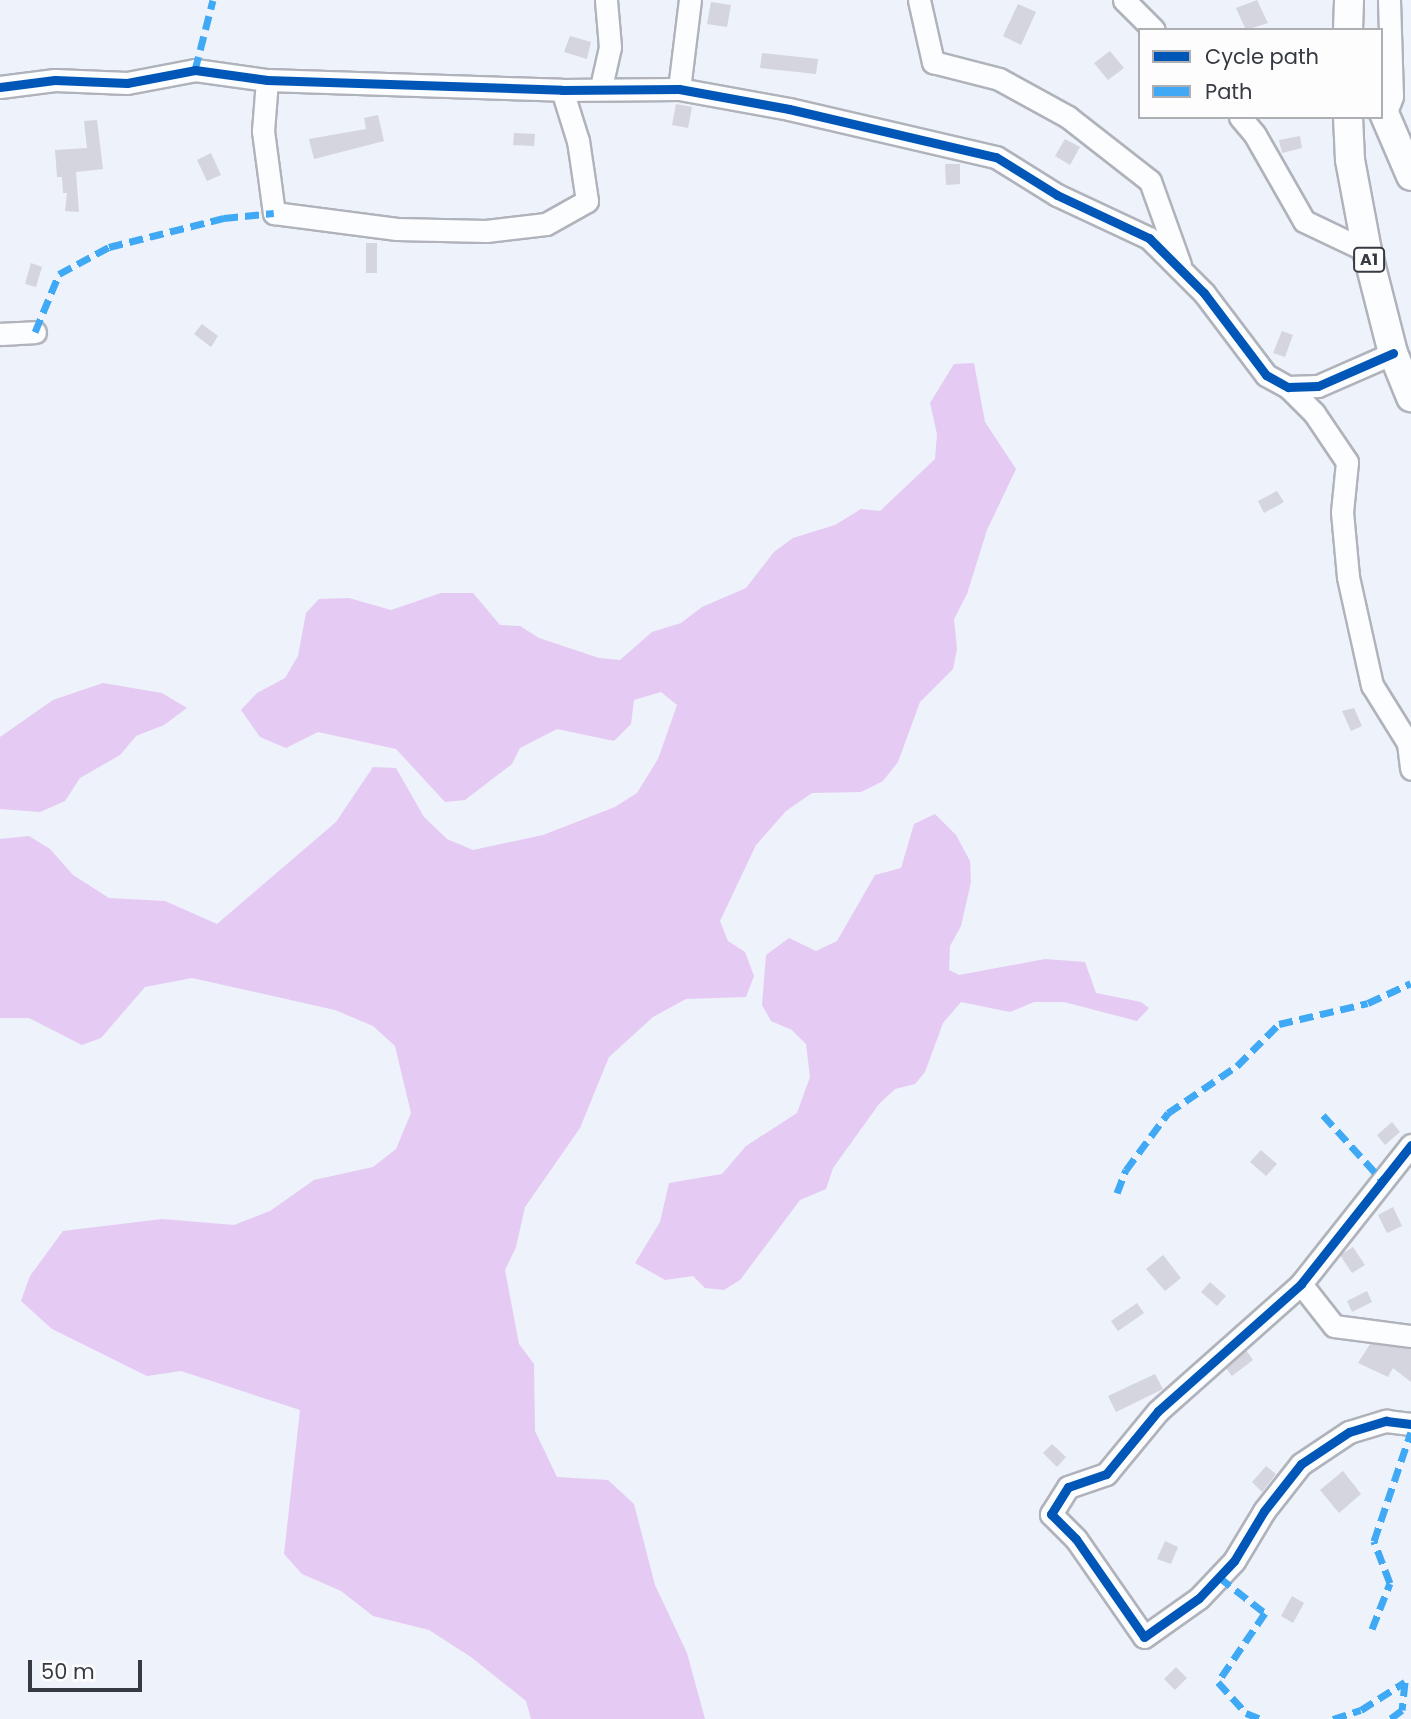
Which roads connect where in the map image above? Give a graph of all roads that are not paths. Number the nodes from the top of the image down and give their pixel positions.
1 (606, 0) edge
2 (690, 0) edge
3 (919, 0) edge
4 (1124, 0) edge
5 (1349, 0) edge
6 (1389, 0) edge
7 (1152, 28) edge
8 (1348, 28) edge
9 (267, 80) junction
10 (0, 87) edge
11 (601, 87) junction
12 (679, 89) junction
13 (562, 90) junction
14 (1384, 109) edge
15 (1242, 119) edge
16 (1349, 119) edge
17 (1411, 176) edge
18 (1367, 251) junction
19 (1183, 272) junction
20 (35, 332) dead end
21 (0, 334) edge
22 (1393, 353) junction
23 (1289, 387) junction
24 (1411, 397) edge
25 (1411, 769) edge
26 (1411, 1145) edge
27 (1301, 1284) junction
28 (1411, 1336) edge
29 (1411, 1424) edge

1 - 11 street
2 - 12 street
3 - 19 street
4 - 7 street
5 - 8 main road
6 - 14 street
9 - 10 street
9 - 13 street
9 - 13 street
11 - 12 street
11 - 13 street
12 - 19 street
14 - 17 main road
15 - 18 street
16 - 18 main road, A1
18 - 22 main road, A1
19 - 23 street
20 - 21 street
22 - 23 street
22 - 24 main road, A1
23 - 25 street
26 - 27 street
27 - 28 street
27 - 29 street

